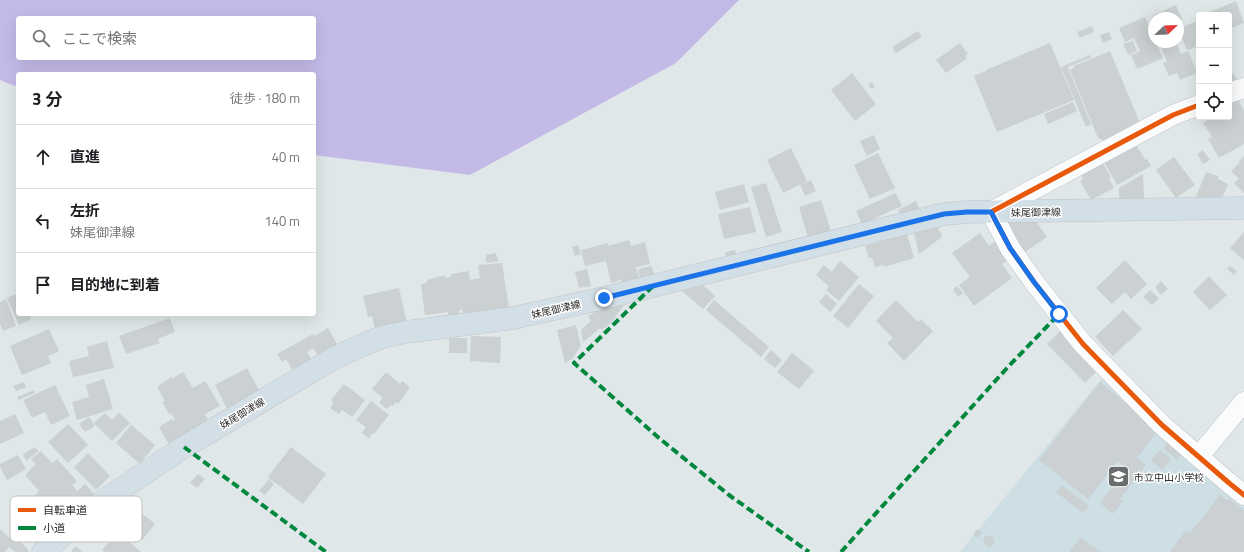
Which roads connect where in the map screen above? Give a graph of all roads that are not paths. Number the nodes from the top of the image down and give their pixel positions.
1 (1244, 88) edge
2 (1232, 92) edge
3 (1196, 106) edge
4 (1244, 208) edge
5 (991, 212) junction
6 (1244, 402) edge
7 (1199, 456) junction
8 (1244, 495) edge
9 (110, 496) edge
10 (55, 542) edge
11 (43, 552) edge

1 - 2 street
3 - 5 street
4 - 5 main road, 妹尾御津線
5 - 7 street
5 - 9 main road, 妹尾御津線
6 - 7 street
7 - 8 street
10 - 11 main road, 妹尾御津線

